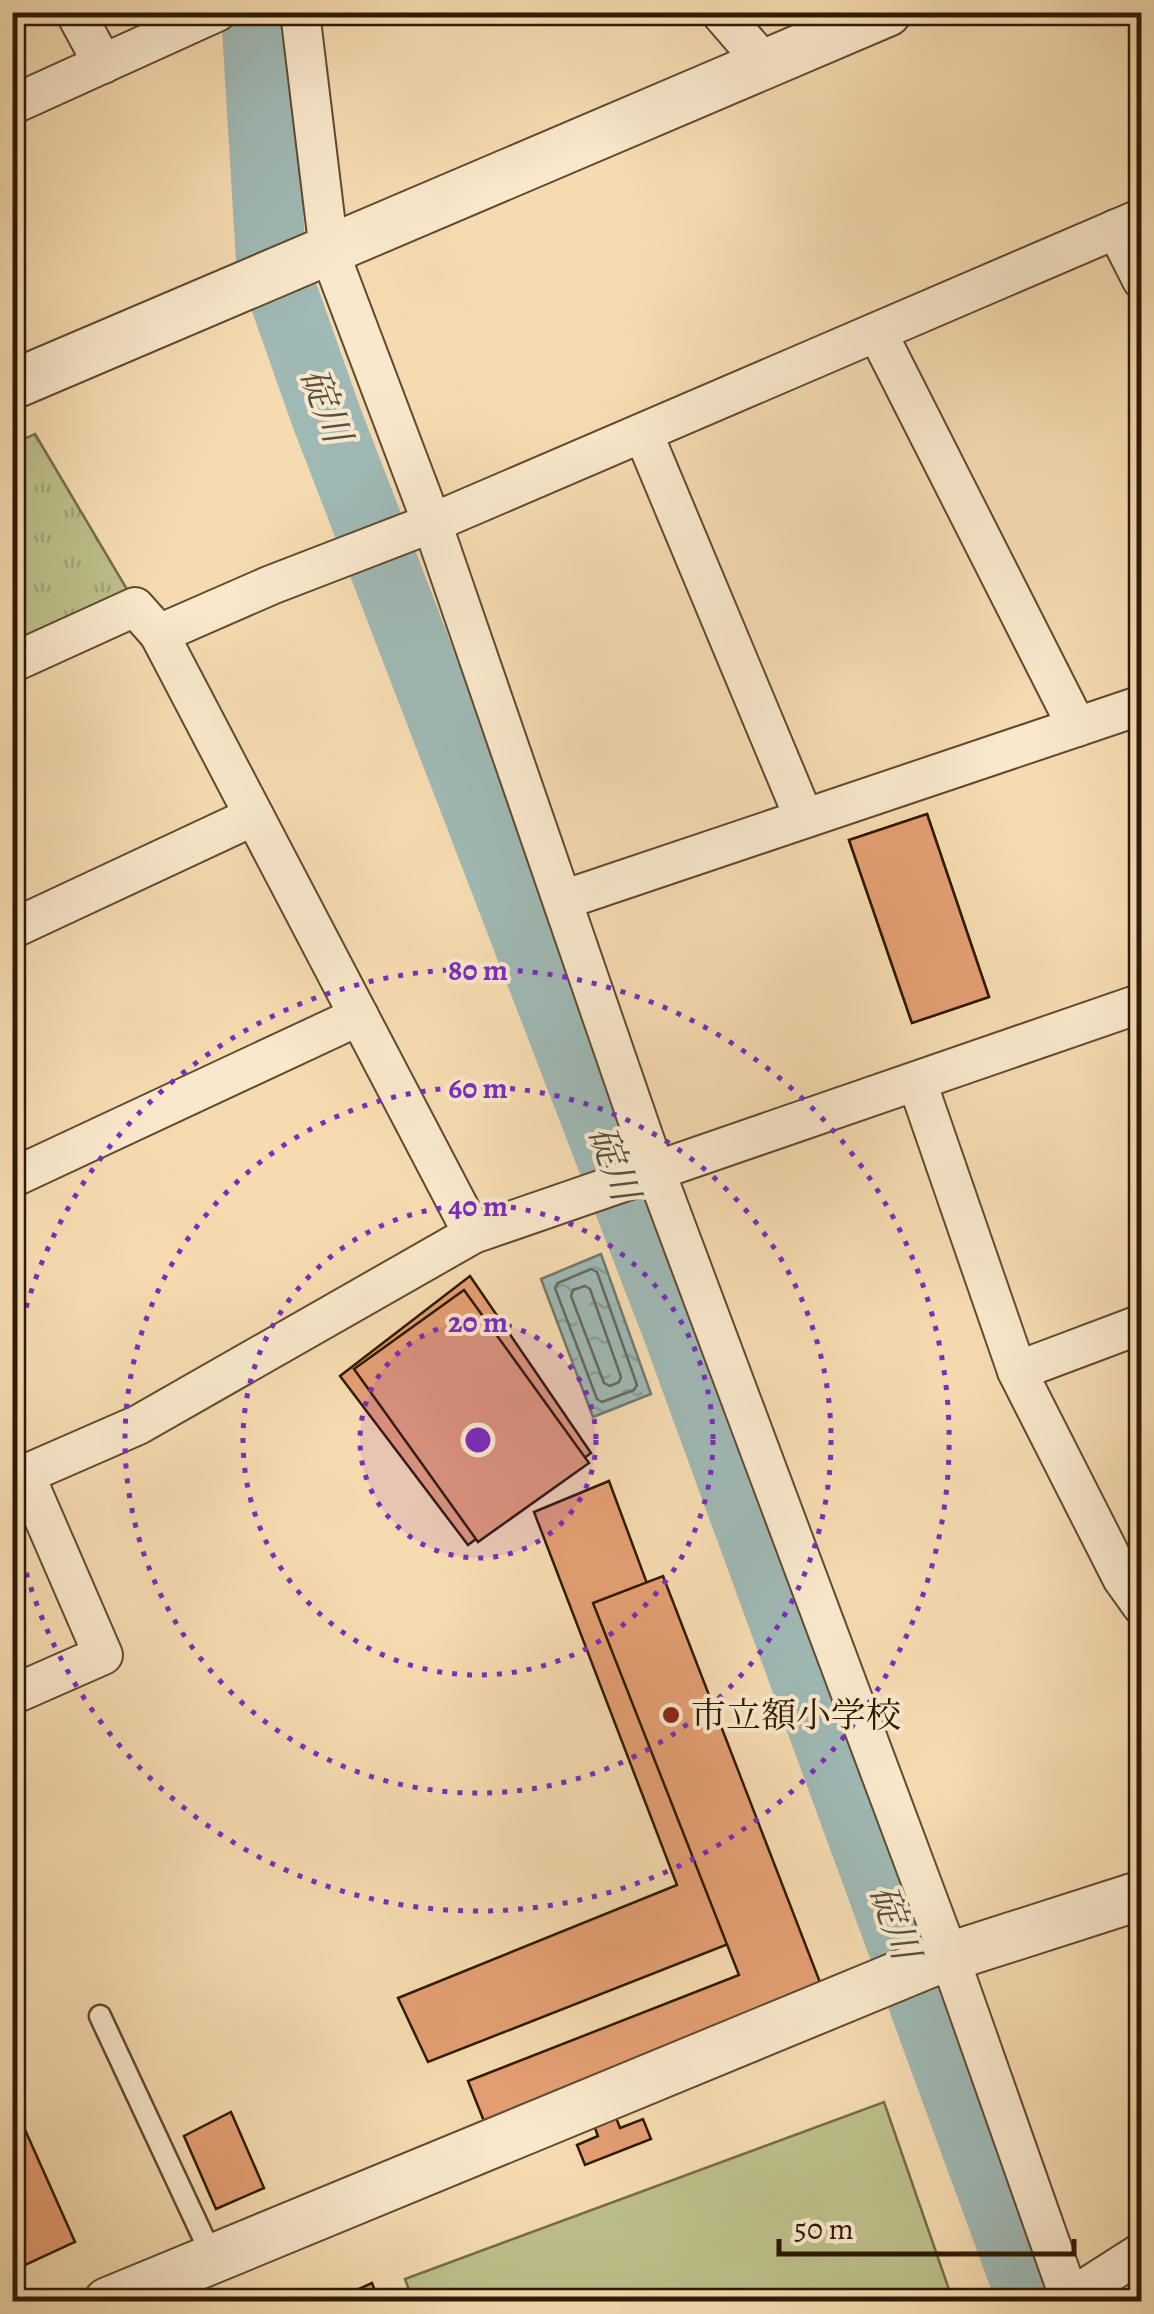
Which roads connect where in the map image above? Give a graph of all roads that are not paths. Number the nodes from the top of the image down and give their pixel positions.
1 (75, 12) edge
2 (300, 12) edge
3 (720, 12) edge
4 (888, 12) edge
5 (212, 15) edge
6 (764, 63) junction
7 (103, 64) junction
8 (12, 105) edge
9 (1129, 224) edge
10 (297, 265) junction
11 (1142, 280) edge
12 (876, 332) junction
13 (12, 384) edge
14 (643, 432) junction
15 (400, 536) junction
16 (158, 634) junction
17 (12, 662) edge
18 (1142, 705) edge
19 (1076, 726) junction
20 (254, 816) junction
21 (804, 818) junction
22 (563, 900) junction
23 (12, 929) edge
24 (1142, 1003) edge
25 (359, 1016) junction
26 (917, 1082) junction
27 (12, 1178) edge
28 (629, 1178) junction
29 (473, 1234) junction
30 (1142, 1324) edge
31 (1017, 1370) junction
32 (19, 1478) edge
33 (1142, 1606) edge
34 (12, 1695) edge
35 (1142, 1895) edge
36 (924, 1965) junction
37 (100, 2016) dead end
38 (1142, 2252) edge
39 (214, 2258) junction
40 (1071, 2300) edge
41 (108, 2302) edge

1 - 7 street
2 - 10 street
3 - 6 street
4 - 6 street
5 - 7 street
6 - 10 street
7 - 8 street
9 - 11 street
9 - 12 street
10 - 13 street
10 - 15 street
12 - 14 street
12 - 19 street
14 - 15 street
14 - 21 street
15 - 16 street
15 - 22 street
16 - 17 street
16 - 20 street
18 - 19 street
19 - 21 street
20 - 23 street
20 - 25 street
21 - 22 street
22 - 28 street
24 - 26 street
25 - 27 street
25 - 29 street
26 - 28 street
26 - 31 street
28 - 29 street
28 - 36 street
29 - 32 street
30 - 31 street
31 - 33 street
32 - 34 street
35 - 36 street
36 - 39 street
36 - 40 street
37 - 39 lane
38 - 40 street
39 - 41 street

